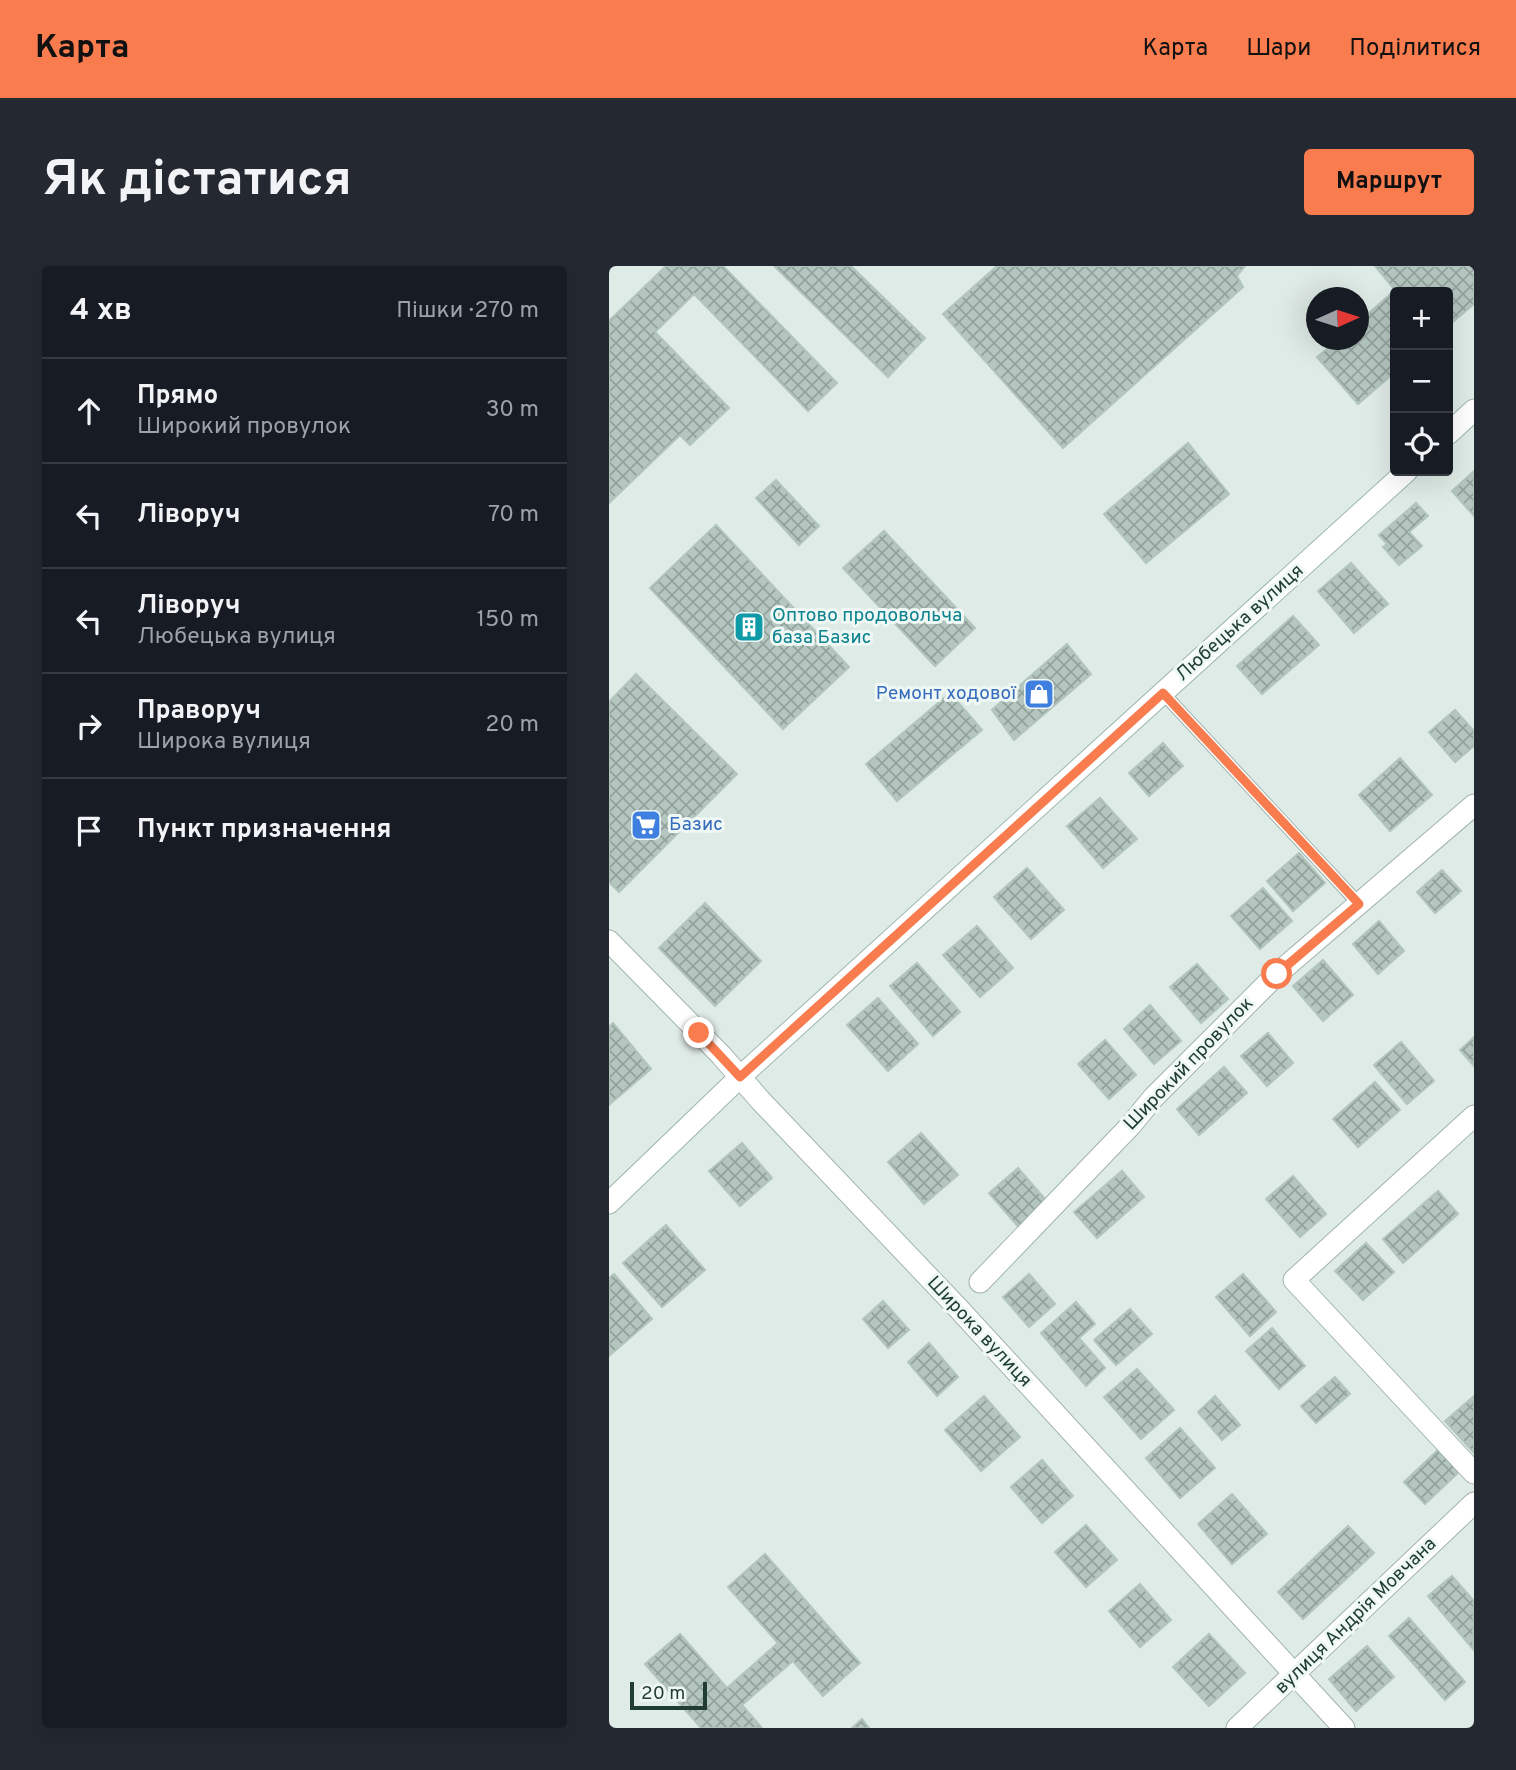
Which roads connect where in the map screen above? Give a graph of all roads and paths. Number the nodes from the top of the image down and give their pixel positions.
1 (1474, 410) edge
2 (1453, 429) edge
3 (1402, 476) edge
4 (1163, 693) junction
5 (1474, 806) edge
6 (1359, 904) junction
7 (609, 941) edge
8 (740, 1077) junction
9 (1474, 1116) edge
10 (609, 1203) edge
11 (981, 1282) dead end
12 (1474, 1473) edge
13 (1474, 1503) edge
14 (1295, 1674) junction
15 (1237, 1728) edge
16 (1344, 1728) edge

1 - 2 street
3 - 4 street, Любецька вулиця
4 - 6 lane
4 - 8 street, Любецька вулиця
5 - 6 street, Широкий провулок
6 - 11 street, Широкий провулок
7 - 8 street, Широка вулиця
8 - 10 street, Любецька вулиця
8 - 14 street, Широка вулиця
9 - 12 street
13 - 14 street, вулиця Андрія Мовчана
14 - 15 street, вулиця Андрія Мовчана
14 - 16 street, Широка вулиця

